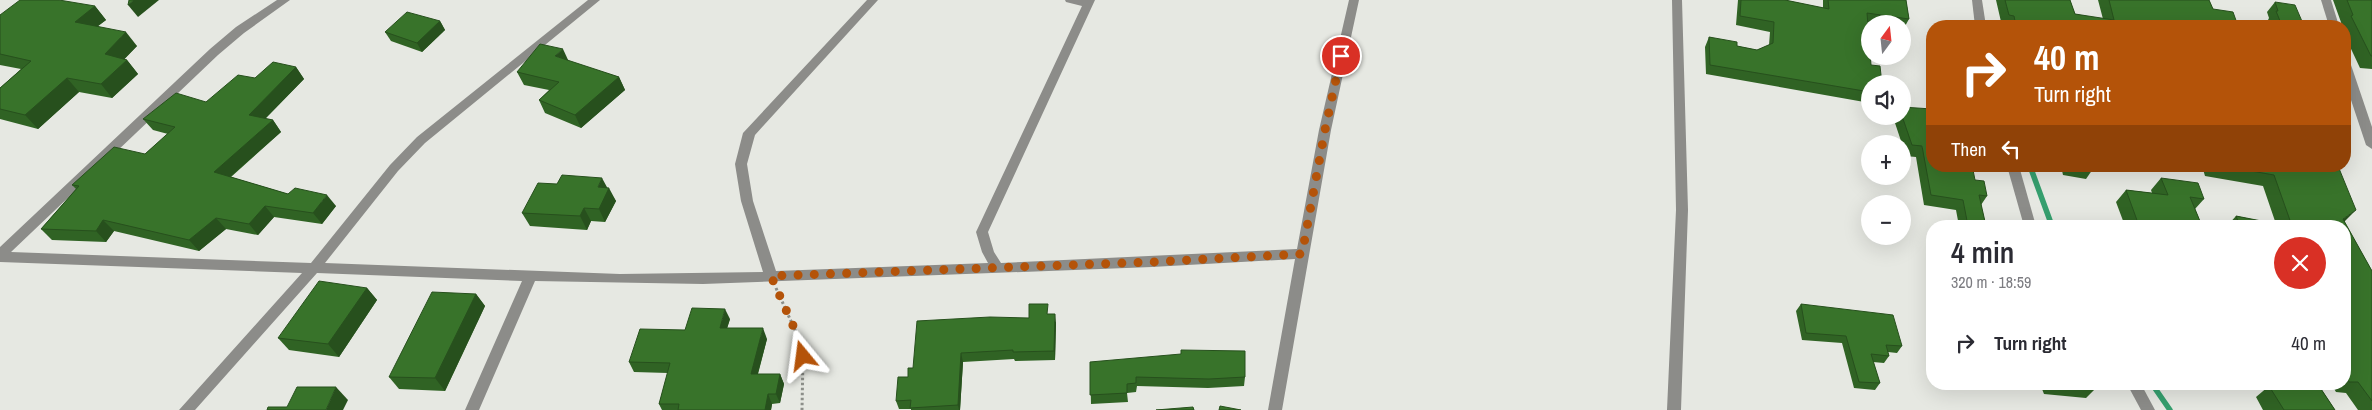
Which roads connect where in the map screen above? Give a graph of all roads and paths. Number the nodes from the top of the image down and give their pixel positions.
1 (285, 0) edge
2 (595, 0) edge
3 (873, 0) edge
4 (1070, 0) edge
5 (1354, 0) edge
6 (1677, 0) edge
7 (1977, 0) edge
8 (2326, 0) edge
9 (1090, 2) edge
10 (1980, 20) edge
11 (2332, 20) edge
12 (2351, 83) edge
13 (2372, 145) edge
14 (2015, 172) edge
15 (2028, 220) edge
16 (1302, 254) junction
17 (0, 256) edge
18 (314, 268) junction
19 (996, 268) junction
20 (531, 276) junction
21 (771, 276) junction
22 (2137, 390) edge
23 (186, 410) edge
24 (472, 410) edge
25 (802, 410) edge
26 (1275, 410) edge
27 (1674, 410) edge
28 (2148, 410) edge

1 - 17 street
2 - 18 street
3 - 21 street
4 - 9 street
5 - 16 street
6 - 27 street
7 - 10 street
8 - 11 street
9 - 19 street
12 - 13 street
14 - 15 street
16 - 19 street
16 - 26 street
17 - 18 street
18 - 20 street
18 - 23 street
19 - 21 street
20 - 21 street
20 - 24 street
21 - 25 path
22 - 28 street

